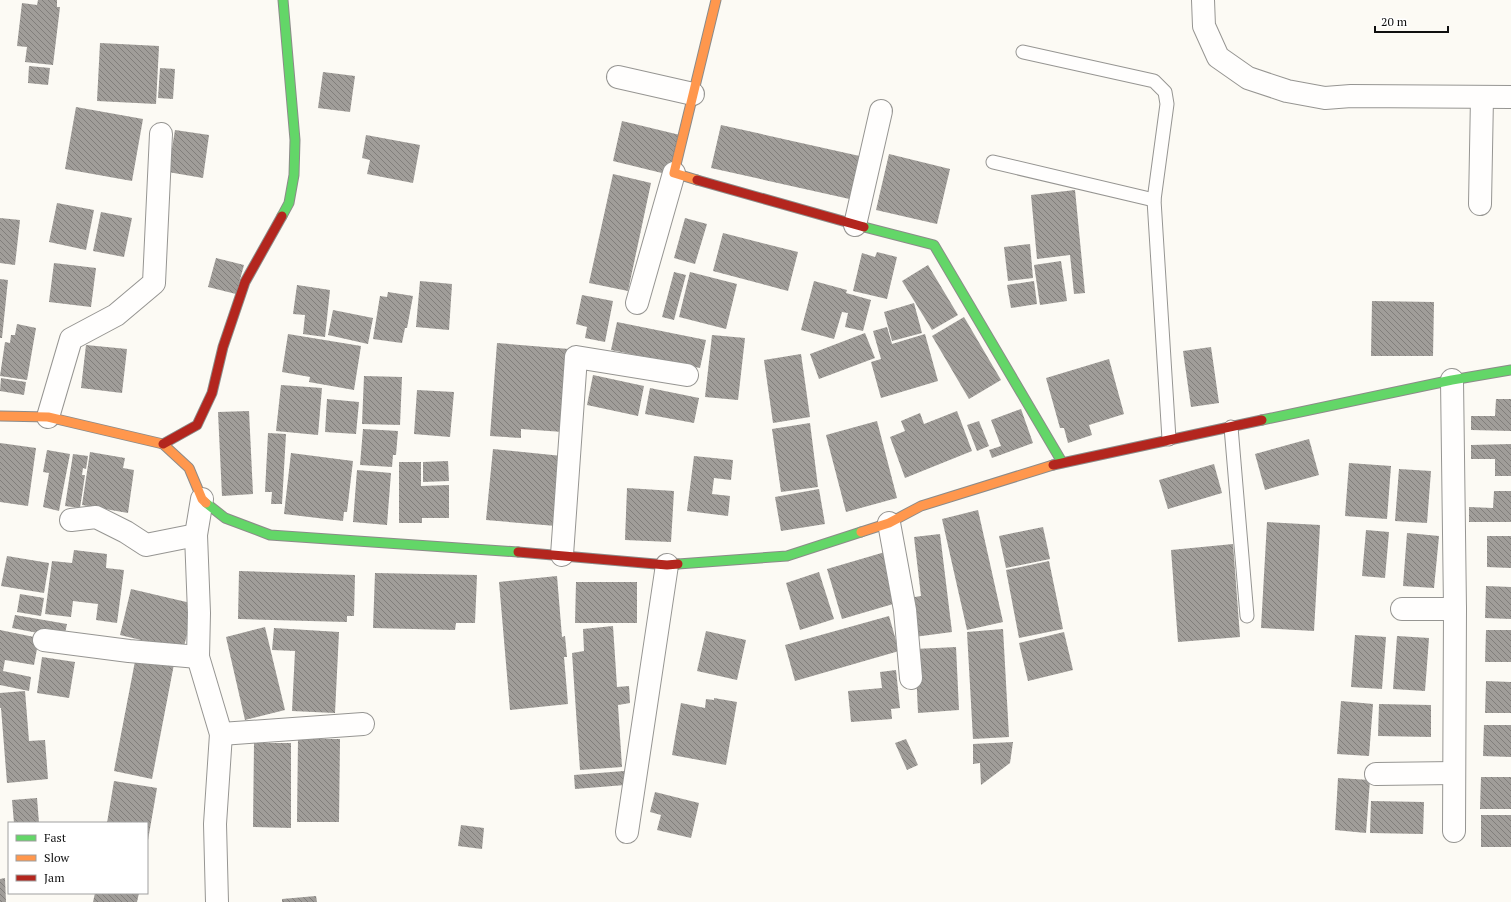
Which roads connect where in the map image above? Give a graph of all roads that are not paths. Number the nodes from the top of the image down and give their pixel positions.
1 (283, 0) edge
2 (716, 0) edge
3 (1203, 0) edge
4 (1023, 52) dead end
5 (618, 77) dead end
6 (693, 94) junction
7 (1482, 97) junction
8 (1511, 97) edge
9 (881, 111) dead end
10 (161, 134) dead end
11 (993, 162) dead end
12 (674, 173) junction
13 (1154, 200) junction
14 (1480, 204) dead end
15 (855, 225) junction
16 (636, 303) dead end
17 (1511, 370) edge
18 (687, 375) dead end
19 (1452, 380) junction
20 (0, 416) edge
21 (48, 417) junction
22 (1231, 427) junction
23 (1169, 439) junction
24 (163, 444) junction
25 (1062, 462) junction
26 (202, 499) junction
27 (71, 520) dead end
28 (889, 523) junction
29 (196, 535) junction
30 (562, 555) junction
31 (667, 565) junction
32 (1402, 609) dead end
33 (1455, 609) junction
34 (1247, 616) dead end
35 (44, 640) dead end
36 (198, 657) junction
37 (911, 678) dead end
38 (363, 724) dead end
39 (221, 734) junction
40 (1454, 773) junction
41 (1376, 774) dead end
42 (1454, 830) dead end
43 (627, 832) dead end
44 (217, 902) edge

1 - 24 street
2 - 6 street
3 - 7 street
4 - 13 lane
5 - 6 street
6 - 12 street
7 - 8 street
7 - 14 street
9 - 15 street
10 - 21 street
11 - 13 lane
12 - 15 street
12 - 16 street
13 - 23 lane
15 - 25 street
17 - 19 street
18 - 30 street
19 - 22 street
19 - 33 street
20 - 21 street
21 - 24 street
22 - 23 street
22 - 34 lane
23 - 25 street
24 - 26 street
25 - 28 street
26 - 29 street
26 - 30 street
27 - 29 street
28 - 31 street
28 - 37 street
29 - 36 street
30 - 31 street
31 - 43 street
32 - 33 street
33 - 40 street
35 - 36 street
36 - 39 street
38 - 39 street
39 - 44 street
40 - 41 street
40 - 42 street

